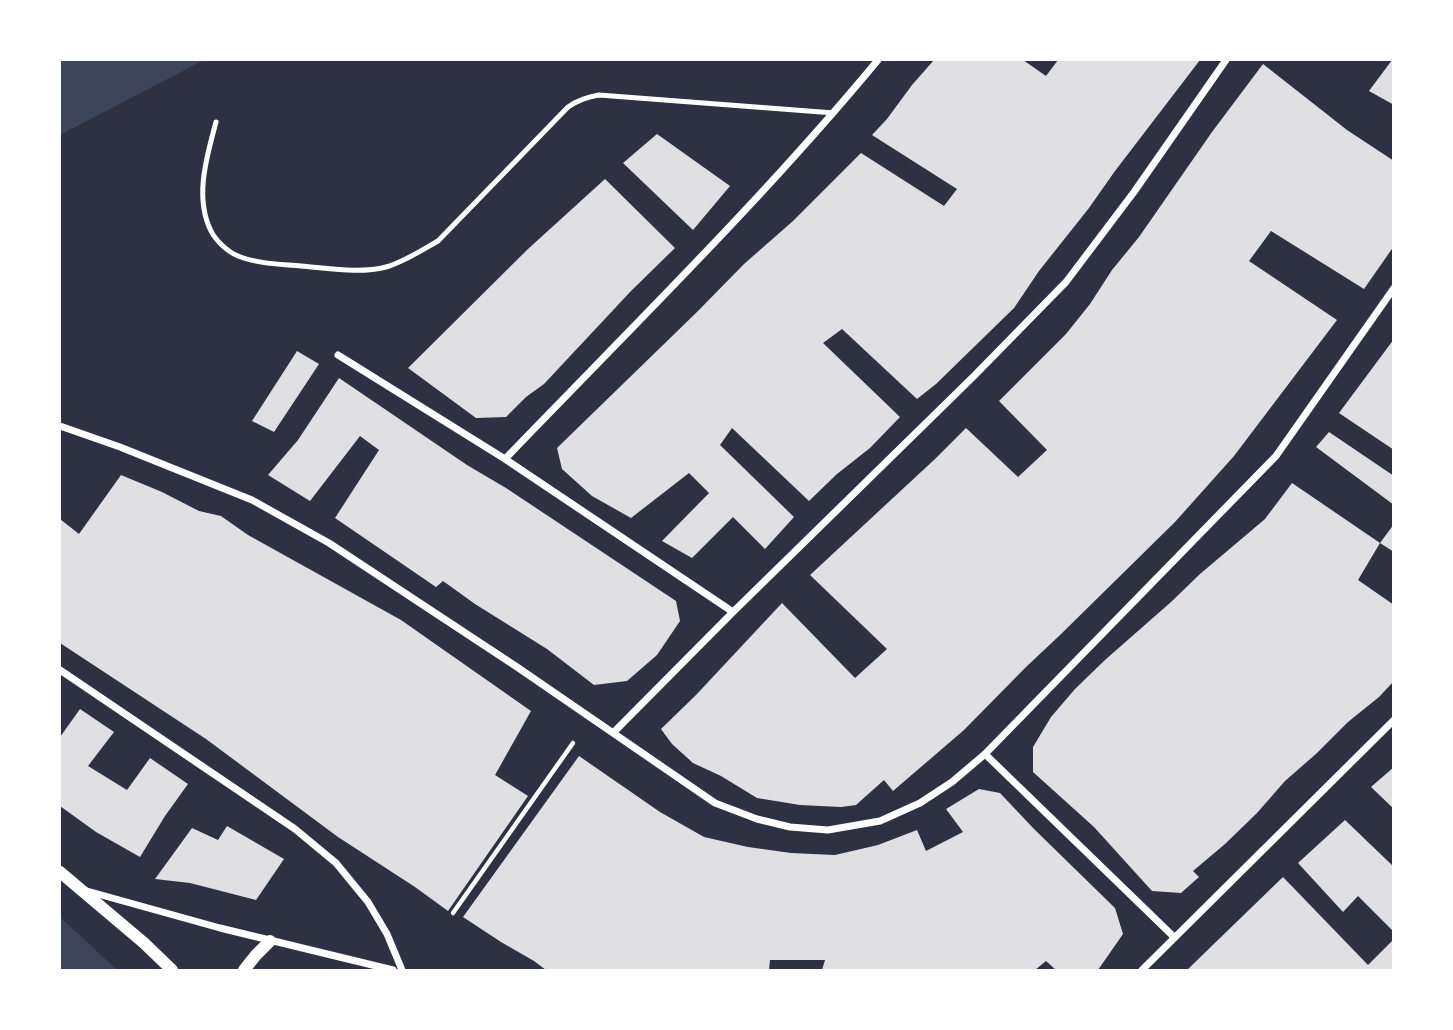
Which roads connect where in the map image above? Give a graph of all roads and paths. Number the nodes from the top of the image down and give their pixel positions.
1 (878, 60) edge
2 (1226, 60) edge
3 (834, 113) junction
4 (216, 122) dead end
5 (1394, 288) edge
6 (338, 355) dead end
7 (60, 426) edge
8 (505, 459) junction
9 (733, 612) junction
10 (60, 670) edge
11 (1394, 720) edge
12 (613, 733) junction
13 (573, 743) dead end
14 (985, 754) junction
15 (60, 872) edge
16 (82, 890) junction
17 (453, 913) dead end
18 (1174, 937) junction
19 (270, 941) junction
20 (172, 971) edge
21 (244, 971) edge
22 (393, 971) edge
23 (402, 971) edge
24 (1142, 971) edge

1 - 3 street
2 - 9 street
3 - 4 lane
3 - 8 street
5 - 14 street
6 - 8 street
7 - 12 street
8 - 9 street
9 - 12 street
10 - 23 street
11 - 18 street
12 - 14 street
13 - 17 path
14 - 18 street
15 - 16 street
16 - 19 street
16 - 20 street
18 - 24 street
19 - 21 street
19 - 22 street

